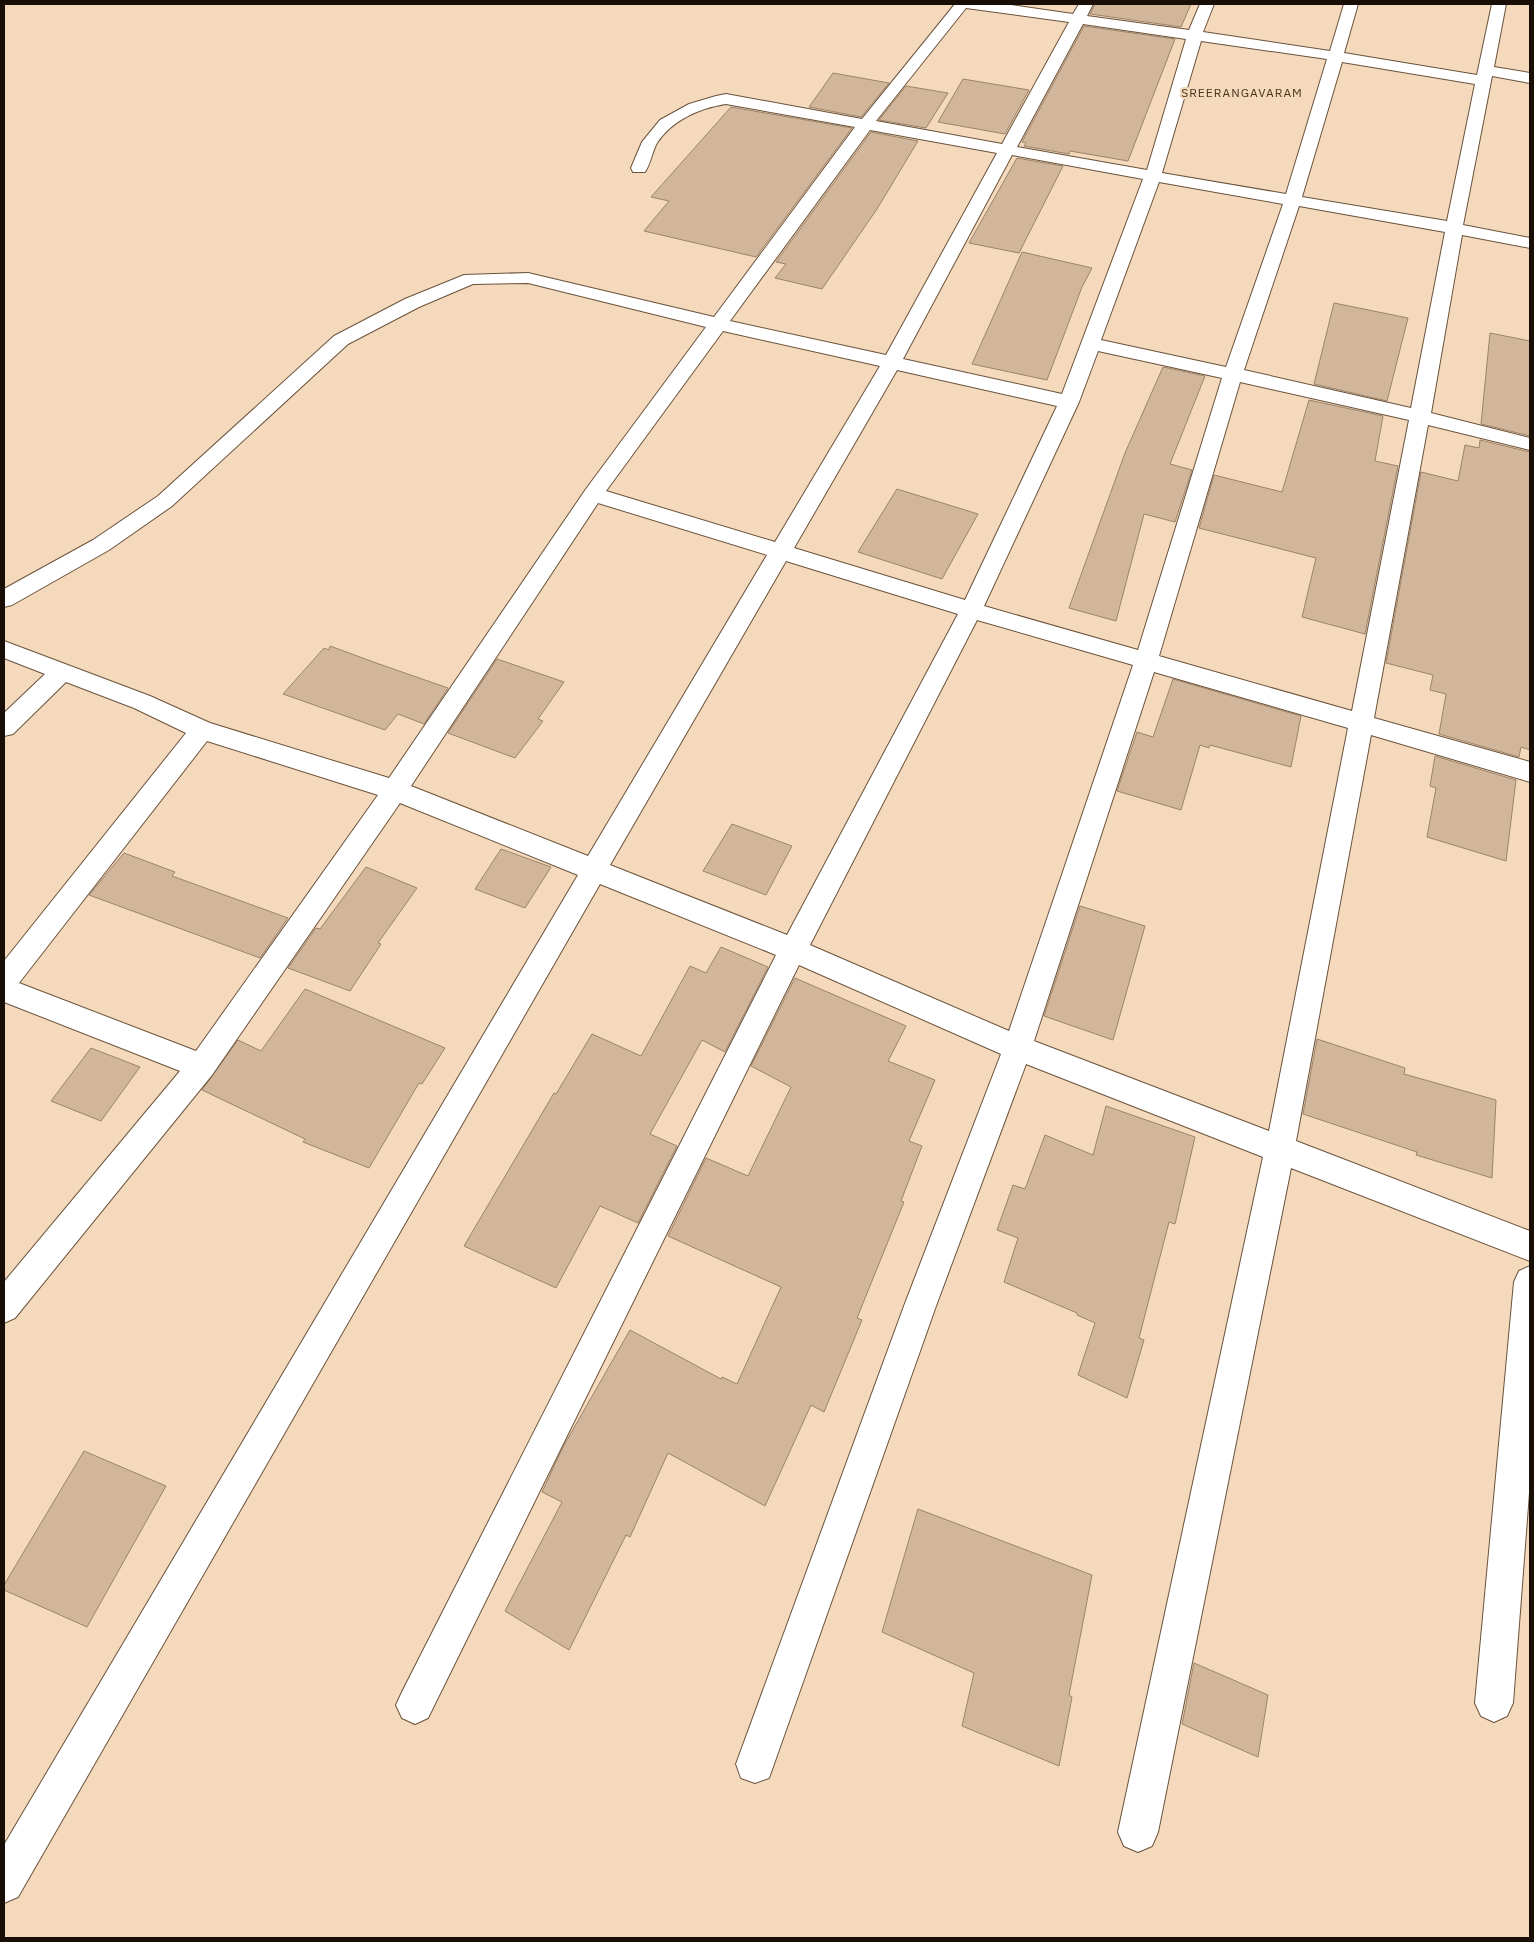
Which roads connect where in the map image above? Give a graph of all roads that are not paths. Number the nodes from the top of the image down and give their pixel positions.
1 (1207, 4) edge
2 (1351, 4) edge
3 (1500, 4) edge
4 (1081, 10) edge
5 (1195, 35) junction
6 (1335, 56) junction
7 (1484, 75) junction
8 (1530, 78) edge
9 (866, 125) junction
10 (1006, 150) junction
11 (639, 168) dead end
12 (1153, 176) junction
13 (1293, 200) junction
14 (1454, 228) junction
15 (1530, 243) edge
16 (718, 324) junction
17 (1092, 344) junction
18 (891, 363) junction
19 (1233, 374) junction
20 (1069, 402) junction
21 (1420, 416) junction
22 (1530, 444) edge
23 (593, 494) junction
24 (779, 551) junction
25 (4, 599) edge
26 (971, 610) junction
27 (4, 649) edge
28 (1146, 661) junction
29 (63, 671) junction
30 (1361, 724) junction
31 (4, 727) edge
32 (202, 730) junction
33 (1530, 772) edge
34 (395, 790) junction
35 (594, 870) junction
36 (793, 950) junction
37 (4, 981) edge
38 (4, 990) edge
39 (1018, 1048) junction
40 (202, 1066) junction
41 (1280, 1149) junction
42 (1530, 1246) edge
43 (1530, 1282) edge
44 (4, 1307) edge
45 (1494, 1702) dead end
46 (416, 1705) dead end
47 (755, 1764) dead end
48 (1138, 1832) dead end
49 (4, 1883) edge

1 - 5 street
2 - 6 street
3 - 7 street
4 - 5 street
4 - 9 street
4 - 10 street
5 - 6 street
5 - 12 street
6 - 7 street
6 - 13 street
7 - 8 street
7 - 14 street
9 - 10 street
9 - 11 street
9 - 16 street
10 - 12 street
10 - 18 street
12 - 13 street
12 - 17 street
13 - 14 street
13 - 19 street
14 - 15 street
14 - 21 street
16 - 18 street
16 - 23 street
16 - 25 street
17 - 19 street
17 - 20 street
18 - 20 street
18 - 24 street
19 - 21 street
19 - 28 street
20 - 26 street
21 - 22 street
21 - 30 street
23 - 24 street
23 - 34 street
24 - 26 street
24 - 35 street
26 - 28 street
26 - 36 street
27 - 29 street
28 - 30 street
28 - 39 street
29 - 31 street
29 - 32 street
30 - 33 street
30 - 41 street
32 - 34 street
32 - 37 street
34 - 35 street
34 - 40 street
35 - 36 street
35 - 49 street
36 - 39 street
36 - 46 street
38 - 40 street
39 - 41 street
39 - 47 street
40 - 44 street
41 - 42 street
41 - 48 street
43 - 45 street

